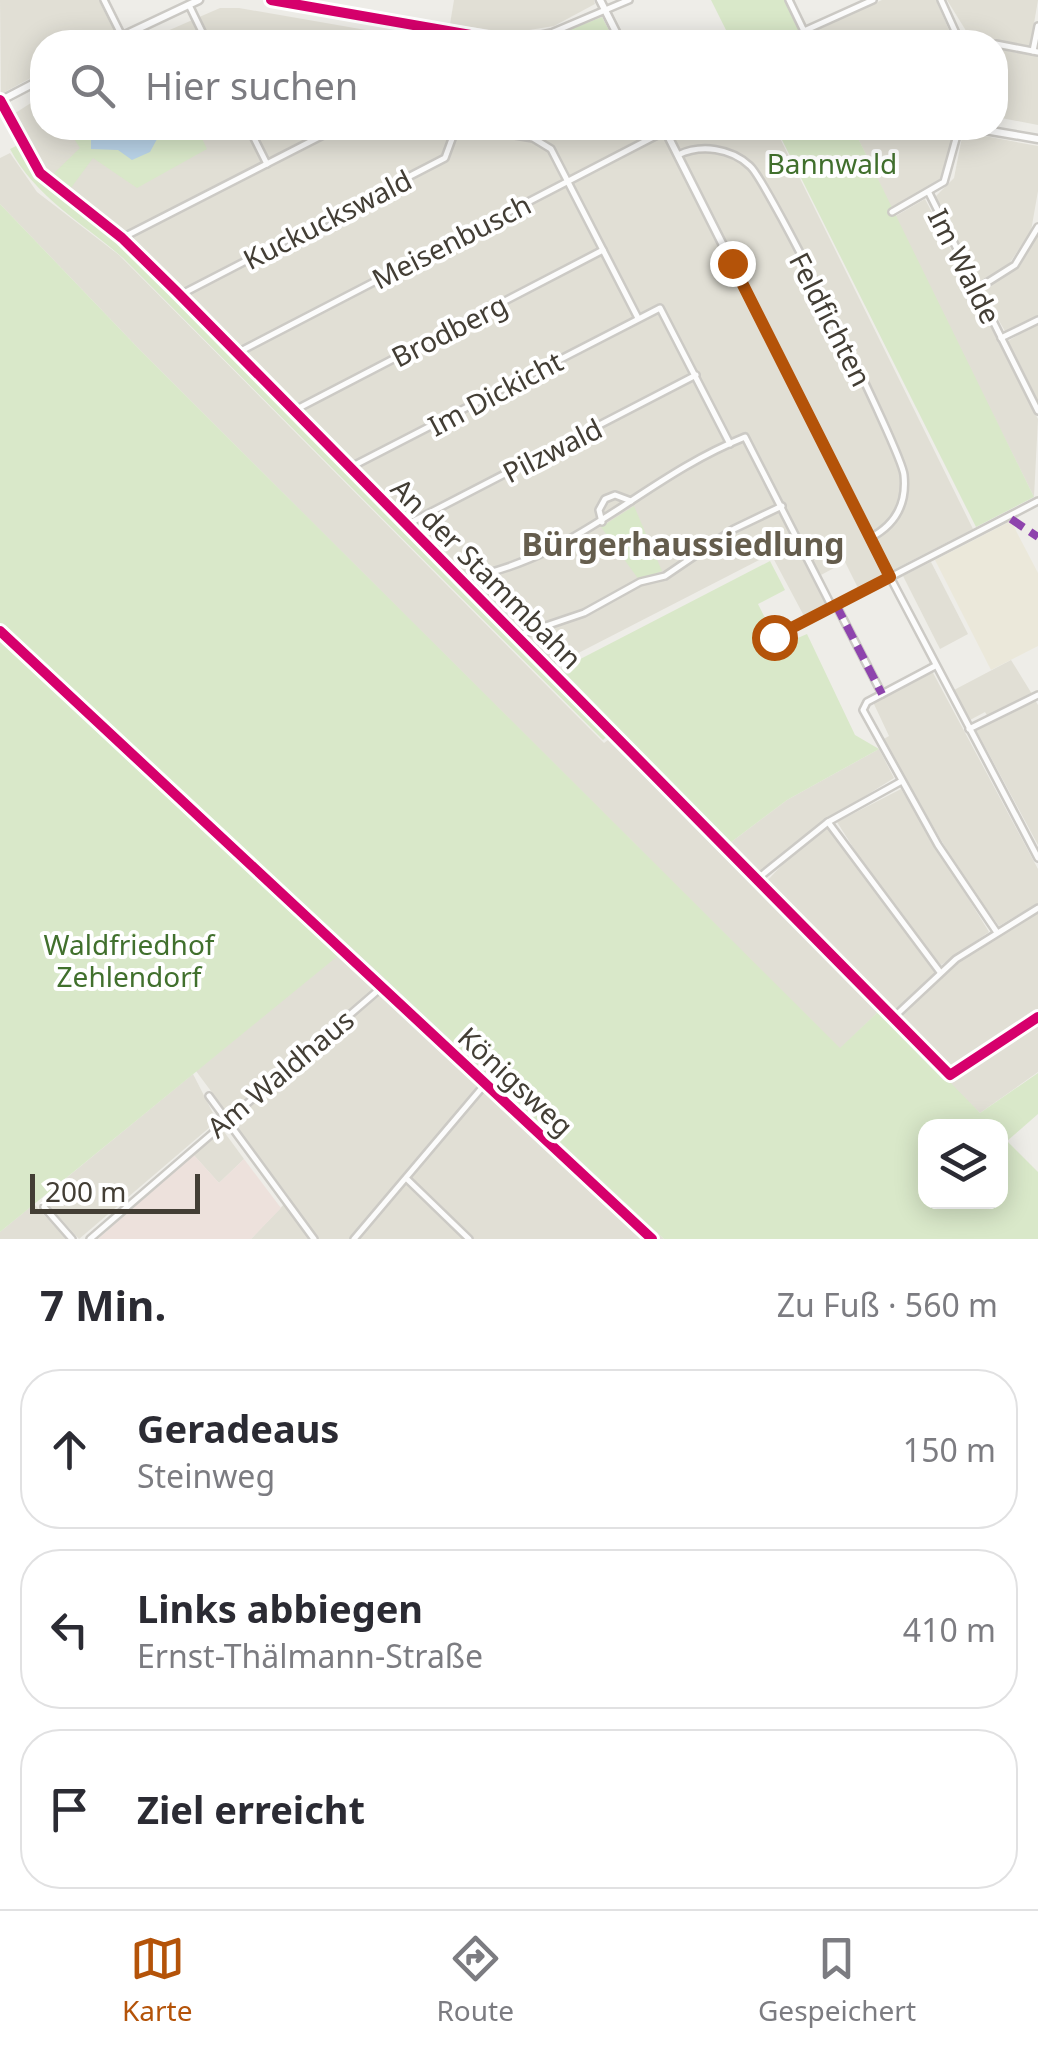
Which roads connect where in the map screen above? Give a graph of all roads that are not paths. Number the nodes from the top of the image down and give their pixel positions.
1 (104, 0) edge
2 (198, 0) edge
3 (272, 0) edge
4 (600, 0) edge
5 (629, 0) edge
6 (788, 0) edge
7 (873, 0) edge
8 (941, 0) edge
9 (311, 3) edge
10 (189, 4) junction
11 (605, 10) junction
12 (1038, 26) edge
13 (119, 30) edge
14 (135, 30) edge
15 (202, 30) edge
16 (451, 30) edge
17 (559, 30) edge
18 (615, 30) edge
19 (803, 30) edge
20 (806, 30) edge
21 (954, 30) edge
22 (1008, 46) edge
23 (1036, 51) edge
24 (30, 85) edge
25 (0, 101) edge
26 (1008, 134) edge
27 (1038, 139) edge
28 (254, 140) edge
29 (314, 140) edge
30 (452, 140) edge
31 (529, 140) edge
32 (644, 140) edge
33 (670, 140) edge
34 (956, 140) edge
35 (678, 156) junction
36 (267, 164) junction
37 (567, 181) junction
38 (929, 194) junction
39 (892, 212) dead end
40 (1036, 228) edge
41 (122, 238) junction
42 (603, 250) junction
43 (977, 290) junction
44 (180, 295) junction
45 (638, 318) junction
46 (1038, 320) edge
47 (1002, 338) junction
48 (238, 353) junction
49 (696, 376) junction
50 (294, 410) junction
51 (1038, 411) edge
52 (730, 444) junction
53 (351, 468) junction
54 (1038, 500) edge
55 (631, 501) junction
56 (782, 506) junction
57 (602, 522) junction
58 (408, 524) junction
59 (870, 538) junction
60 (890, 577) junction
61 (461, 578) junction
62 (834, 606) junction
63 (519, 636) junction
64 (774, 637) dead end
65 (935, 666) junction
66 (882, 694) junction
67 (1038, 695) edge
68 (968, 730) junction
69 (900, 782) junction
70 (828, 822) junction
71 (1038, 858) edge
72 (757, 879) junction
73 (1038, 908) edge
74 (996, 931) junction
75 (350, 955) dead end
76 (940, 972) junction
77 (382, 987) junction
78 (1038, 1017) edge
79 (894, 1018) junction
80 (486, 1084) junction
81 (209, 1096) dead end
82 (225, 1122) junction
83 (407, 1180) junction
84 (44, 1207) dead end
85 (644, 1232) junction
86 (72, 1239) edge
87 (90, 1239) edge
88 (314, 1239) edge
89 (354, 1239) edge
90 (469, 1239) edge
91 (638, 1239) edge
92 (652, 1239) edge

1 - 13 street
2 - 10 street
3 - 9 street
4 - 11 street
5 - 11 street
6 - 19 street
7 - 20 street
8 - 21 street
9 - 16 street
10 - 14 street
10 - 15 street
11 - 17 street
11 - 18 street
12 - 23 street
22 - 23 street
24 - 25 street
25 - 41 street, An der Stammbahn
26 - 27 street
28 - 36 street
29 - 36 street
30 - 44 street, Kuckuckswald
31 - 37 street
32 - 37 street, Meisenbusch
33 - 35 street
34 - 38 street
35 - 59 street
35 - 59 street, Feldfichten
36 - 41 street
37 - 42 street
37 - 48 street, Meisenbusch
38 - 39 street
38 - 43 street, Im Walde
40 - 43 street
41 - 44 street, An der Stammbahn
42 - 45 street
42 - 50 street, Brodberg
43 - 47 street, Im Walde
44 - 48 street, An der Stammbahn
45 - 49 street
45 - 53 street, Im Dickicht
46 - 47 street, Im Walde
47 - 51 street, Im Walde
48 - 50 street, An der Stammbahn
49 - 52 street
49 - 58 street, Pilzwald
50 - 53 street, An der Stammbahn
52 - 55 street
52 - 56 street
53 - 58 street, An der Stammbahn
54 - 60 street
55 - 57 street
55 - 57 street
56 - 62 street
56 - 63 street
57 - 61 street
58 - 61 street, An der Stammbahn
59 - 60 street
60 - 62 street
60 - 65 street
61 - 63 street, An der Stammbahn
62 - 64 street
62 - 66 street
63 - 72 street, An der Stammbahn
65 - 66 street
65 - 68 street
66 - 69 street
67 - 68 street
68 - 71 street
69 - 70 street
69 - 74 street
70 - 72 street
70 - 76 street
72 - 79 street, An der Stammbahn
73 - 74 street
74 - 76 street
75 - 77 street, Königsweg
76 - 79 street
77 - 80 street, Königsweg
77 - 82 street, Am Waldhaus
78 - 79 street, An der Stammbahn
80 - 83 street
80 - 85 street, Königsweg
81 - 82 street
82 - 87 street, Am Waldhaus
82 - 88 street
83 - 89 street
83 - 90 street
84 - 86 street
85 - 91 street
85 - 92 street, Königsweg

